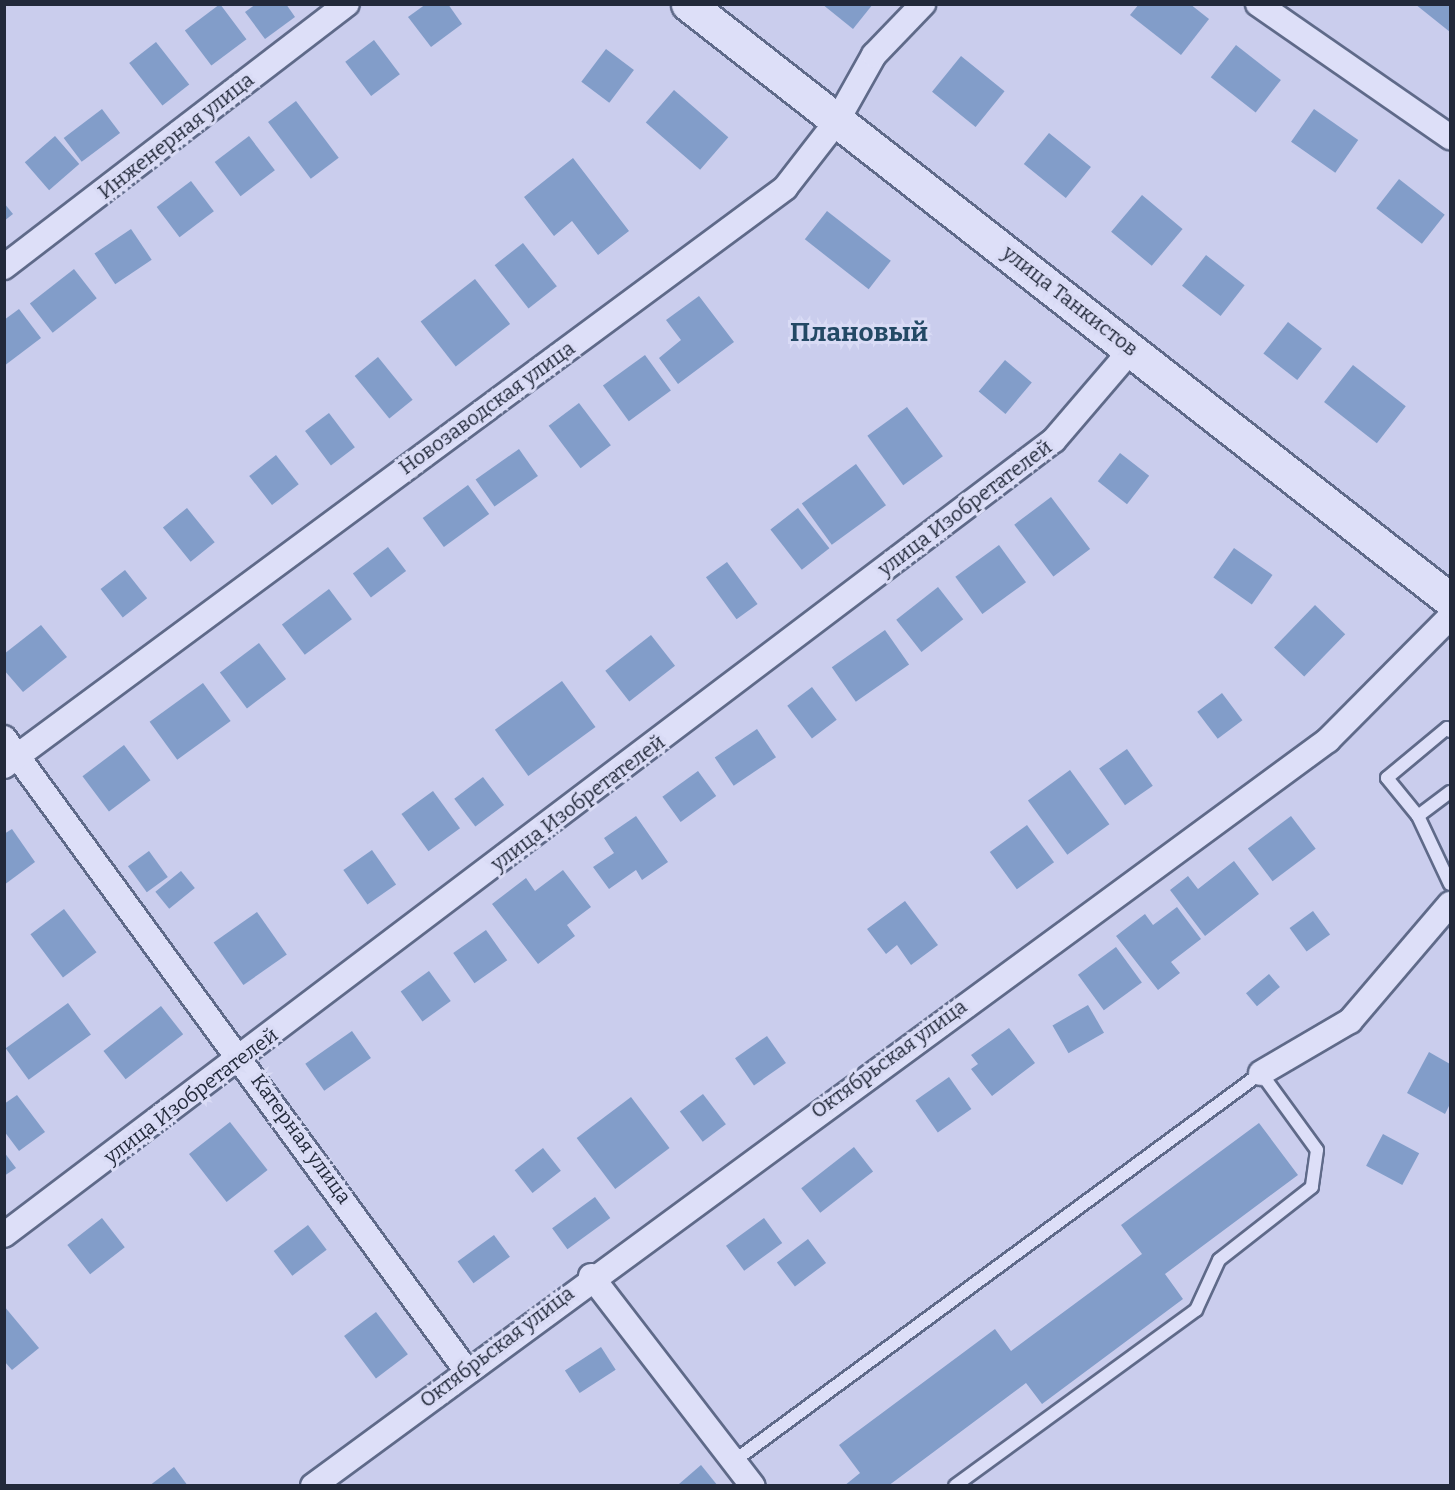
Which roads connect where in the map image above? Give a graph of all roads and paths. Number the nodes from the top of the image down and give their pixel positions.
1 (347, 4) edge
2 (688, 4) edge
3 (923, 4) edge
4 (1258, 4) edge
5 (837, 121) junction
6 (1450, 137) edge
7 (4, 267) edge
8 (1132, 349) junction
9 (1450, 600) edge
10 (1450, 616) edge
11 (1450, 731) edge
12 (9, 753) edge
13 (1450, 792) edge
14 (1418, 816) junction
15 (1450, 884) edge
16 (1450, 904) edge
17 (243, 1058) junction
18 (1261, 1073) junction
19 (4, 1235) edge
20 (591, 1276) junction
21 (466, 1370) junction
22 (734, 1461) junction
23 (313, 1485) edge
24 (753, 1485) edge
25 (956, 1485) edge

1 - 7 street, Инженерная улица
2 - 5 street, улица Танкистов
3 - 5 street, Новозаводская улица
4 - 6 street
5 - 8 street, улица Танкистов
5 - 12 street, Новозаводская улица
8 - 9 street, улица Танкистов
8 - 17 street, улица Изобретателей
10 - 20 street, Октябрьская улица
11 - 14 lane
12 - 17 street, Катерная улица
13 - 14 lane
14 - 15 lane
16 - 18 street
17 - 19 street, улица Изобретателей
17 - 21 street, Катерная улица
18 - 22 lane
18 - 25 lane
20 - 21 street, Октябрьская улица
20 - 22 street
21 - 23 street, Октябрьская улица
22 - 24 street

